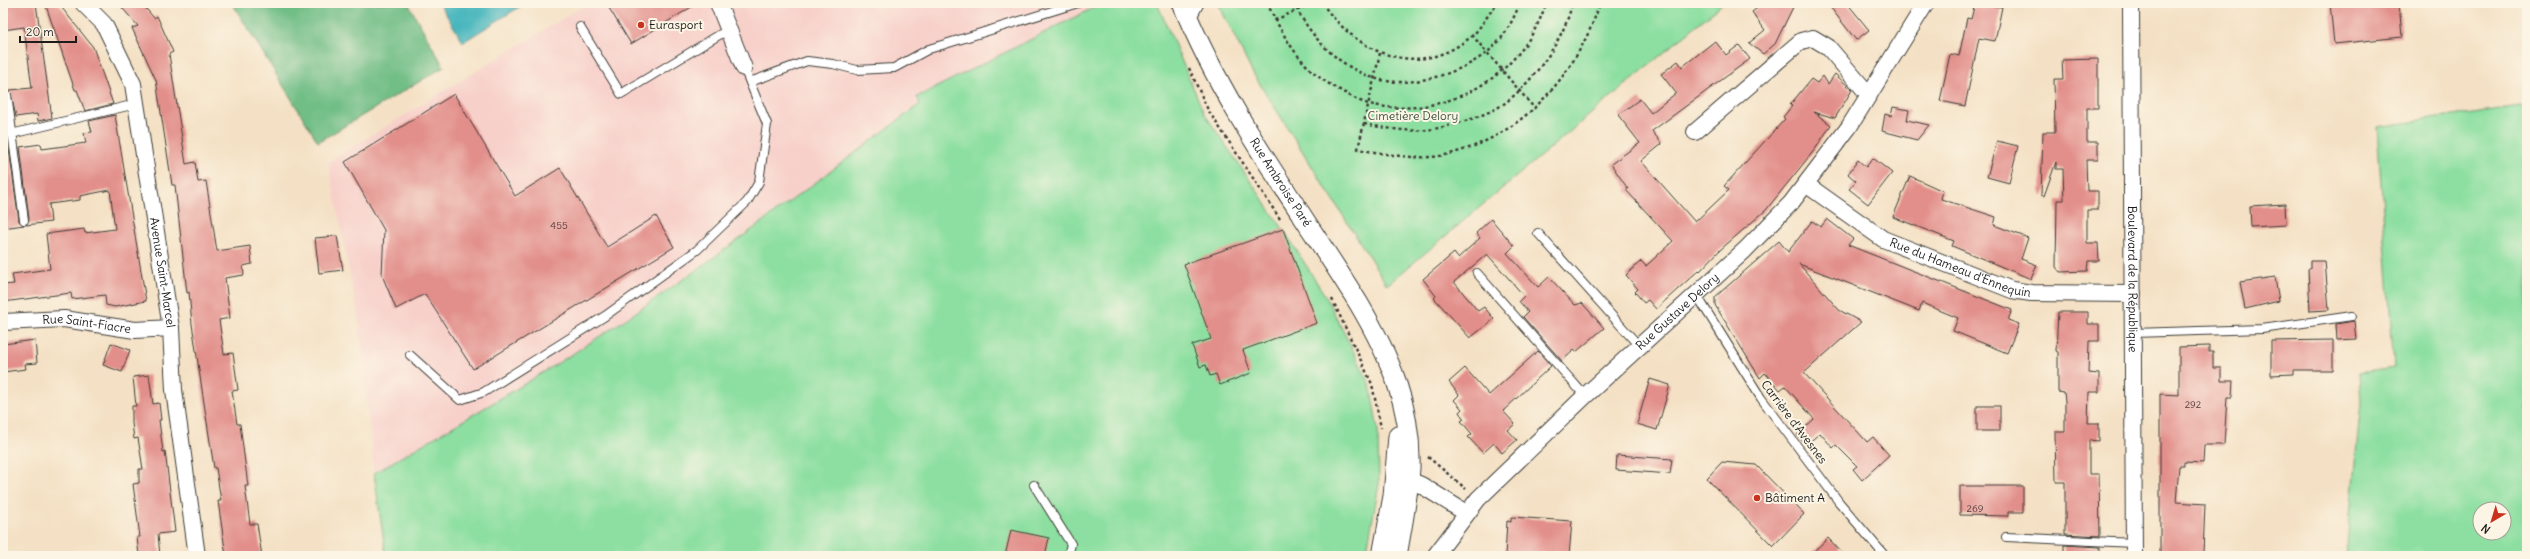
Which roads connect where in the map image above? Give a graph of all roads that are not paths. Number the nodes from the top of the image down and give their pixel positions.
1 (83, 3) edge
2 (718, 3) edge
3 (1078, 3) edge
4 (1182, 3) edge
5 (1200, 3) edge
6 (1926, 3) edge
7 (2131, 3) edge
8 (1190, 22) junction
9 (580, 27) dead end
10 (729, 29) junction
11 (747, 75) junction
12 (7, 95) dead end
13 (1869, 95) junction
14 (136, 104) junction
15 (1695, 132) dead end
16 (11, 134) junction
17 (1807, 185) junction
18 (24, 220) dead end
19 (1538, 233) dead end
20 (1477, 273) dead end
21 (1696, 294) junction
22 (2133, 294) junction
23 (2352, 316) dead end
24 (3, 322) edge
25 (171, 328) junction
26 (2133, 333) junction
27 (1639, 346) junction
28 (410, 355) dead end
29 (1585, 396) junction
30 (1402, 477) junction
31 (1034, 485) dead end
32 (1466, 513) junction
33 (2006, 538) dead end
34 (2134, 549) edge
35 (197, 556) edge
36 (1068, 556) edge
37 (1382, 556) edge
38 (1397, 556) edge
39 (1435, 556) edge
40 (1885, 556) edge

1 - 14 street, Avenue Saint-Marcel
2 - 10 street
3 - 11 lane
4 - 8 street, Rue Ambroise Paré
5 - 8 lane
6 - 13 street, Rue Gustave Delory
7 - 22 street, Boulevard de la République
8 - 30 street, Rue Ambroise Paré
9 - 10 lane
10 - 11 street
11 - 28 lane
12 - 16 lane
13 - 15 street
13 - 17 street, Rue Gustave Delory
14 - 16 lane
14 - 25 street, Avenue Saint-Marcel
16 - 18 lane
17 - 21 street, Rue Gustave Delory
17 - 22 street, Rue du Hameau d'Ennequin
19 - 27 lane
20 - 29 lane
21 - 27 street, Rue Gustave Delory
21 - 40 lane, Carrière d'Avesnes
22 - 26 street, Boulevard de la République
23 - 26 lane
24 - 25 street, Rue Saint-Fiacre
25 - 35 street, Avenue Saint-Marcel
26 - 34 street, Boulevard de la République
27 - 29 street, Rue Gustave Delory
29 - 32 street, Rue Gustave Delory
30 - 32 street
30 - 37 street, Rue Ambroise Paré
30 - 38 street, Rue Ambroise Paré
31 - 36 lane
32 - 39 street, Rue Gustave Delory
33 - 34 lane

